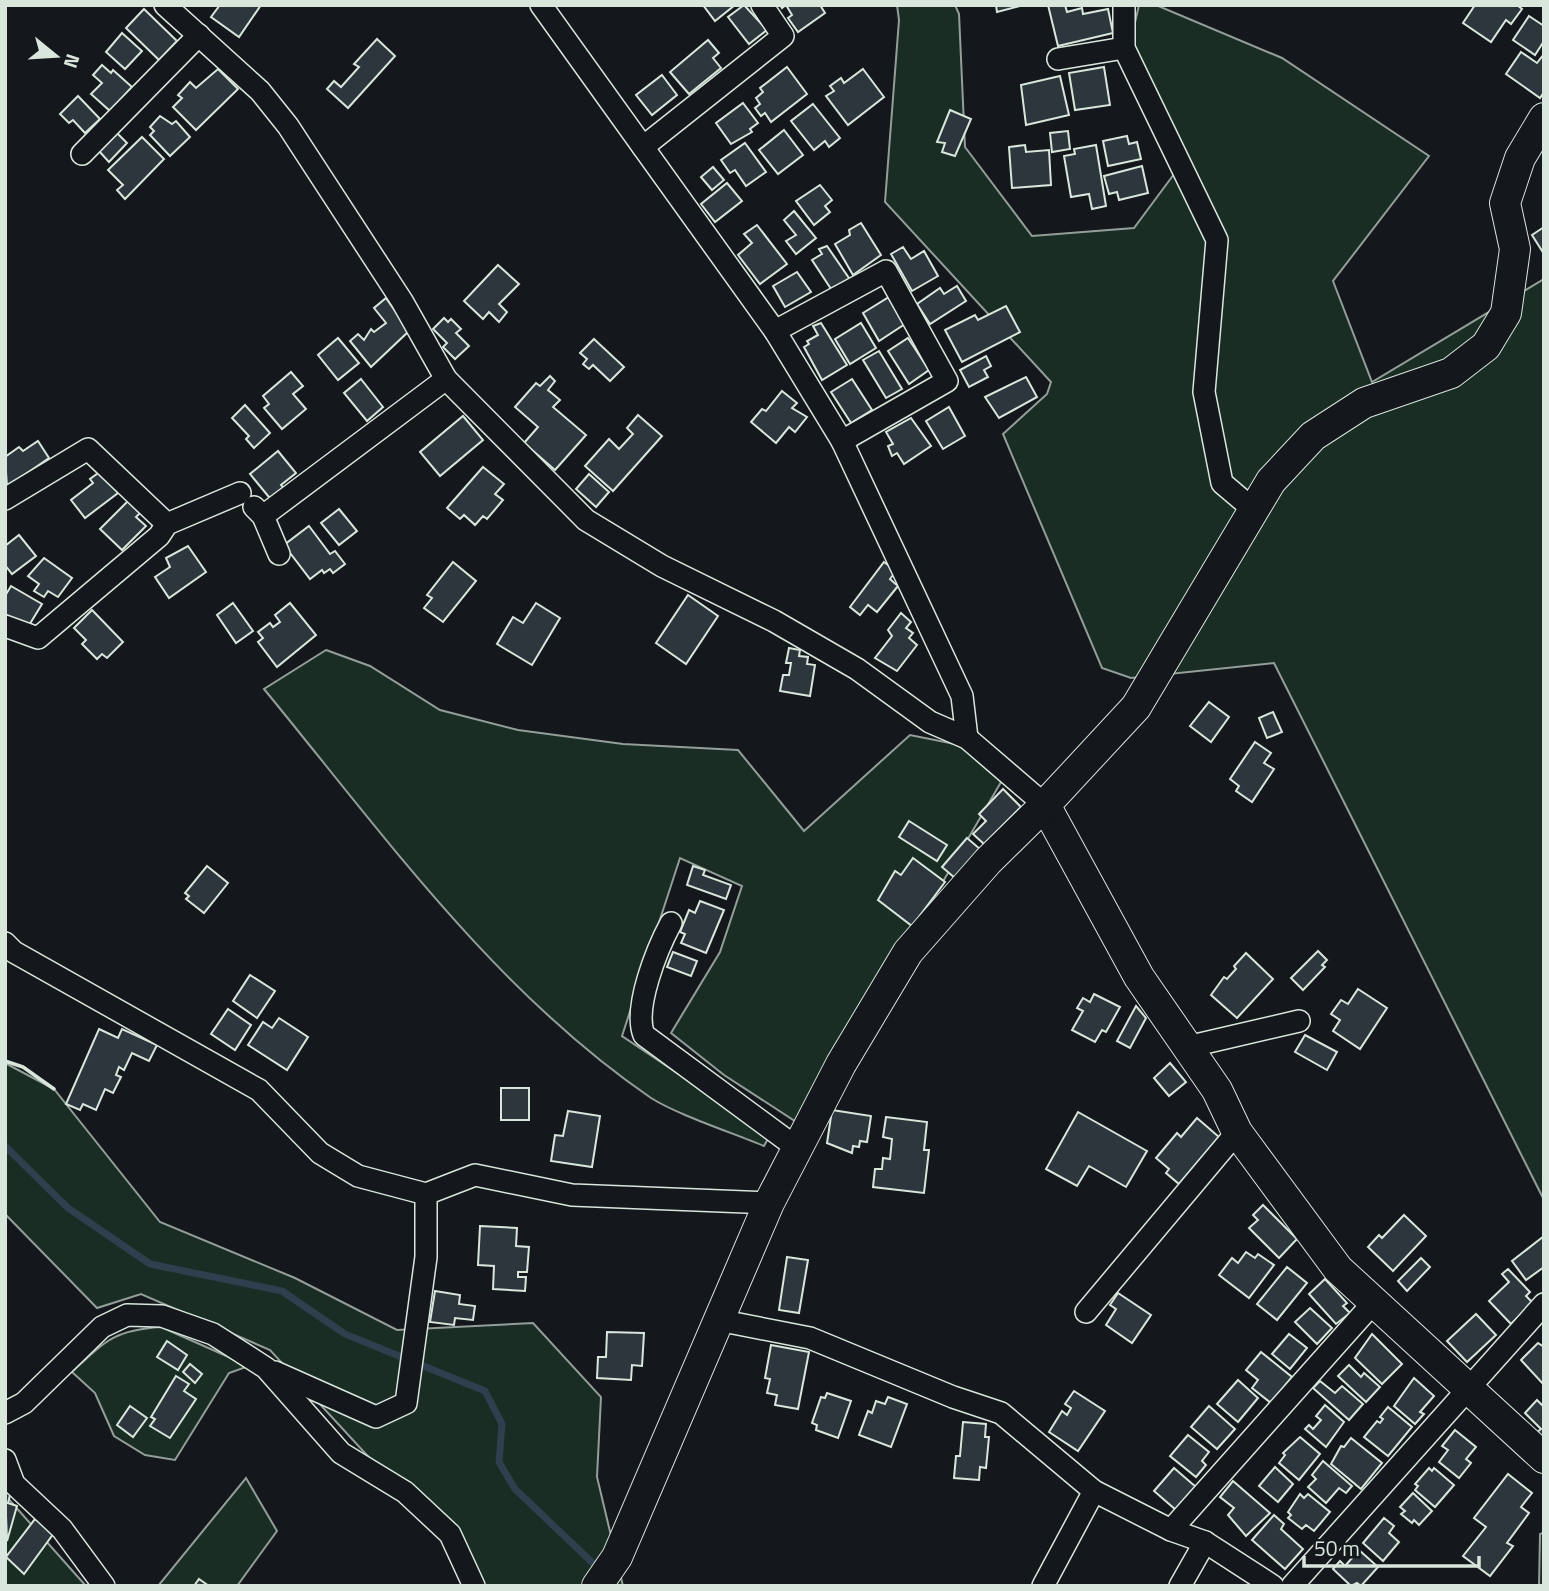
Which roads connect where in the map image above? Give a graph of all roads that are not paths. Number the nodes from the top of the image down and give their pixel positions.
1 (165, 5) edge
2 (541, 5) edge
3 (762, 5) edge
4 (1124, 5) edge
5 (199, 35) junction
6 (1124, 48) junction
7 (1058, 59) dead end
8 (1544, 118) edge
9 (642, 147) junction
10 (82, 154) dead end
11 (775, 331) junction
12 (446, 379) junction
13 (842, 441) junction
14 (5, 499) edge
15 (1255, 511) junction
16 (263, 516) junction
17 (167, 524) junction
18 (279, 554) dead end
19 (5, 626) edge
20 (967, 738) junction
21 (1045, 806) junction
22 (671, 923) dead end
23 (5, 943) edge
24 (1299, 1021) dead end
25 (1187, 1047) junction
26 (1237, 1132) junction
27 (797, 1148) junction
28 (426, 1194) junction
29 (769, 1203) junction
30 (1374, 1302) junction
31 (1544, 1304) edge
32 (1086, 1312) dead end
33 (718, 1320) junction
34 (265, 1368) junction
35 (1467, 1389) junction
36 (5, 1413) edge
37 (1544, 1458) edge
38 (5, 1460) edge
39 (1094, 1491) junction
40 (1171, 1530) junction
41 (1205, 1542) junction
42 (104, 1586) edge
43 (474, 1586) edge
44 (597, 1586) edge
45 (1043, 1586) edge
46 (1181, 1586) edge
47 (1273, 1586) edge
48 (1292, 1586) edge

1 - 5 street
2 - 9 street
3 - 9 street
4 - 6 street
5 - 10 street
5 - 12 street
6 - 7 street
6 - 15 street
8 - 15 street
9 - 11 street
11 - 13 street
11 - 13 street
12 - 16 street
12 - 20 street
13 - 20 street
14 - 17 street
15 - 21 street
16 - 17 street
16 - 18 street
17 - 19 street
20 - 21 street
21 - 25 street
21 - 27 street
22 - 27 street
23 - 28 street
24 - 25 street
25 - 26 street
26 - 30 street
26 - 32 street
27 - 29 street
28 - 29 street
28 - 34 street
29 - 33 street
30 - 35 street
30 - 40 street
31 - 35 street
33 - 39 street
33 - 44 street
34 - 36 street
34 - 43 street
35 - 37 street
35 - 48 street
38 - 42 street
39 - 40 street
39 - 45 street
40 - 41 street
41 - 46 street
41 - 47 street

